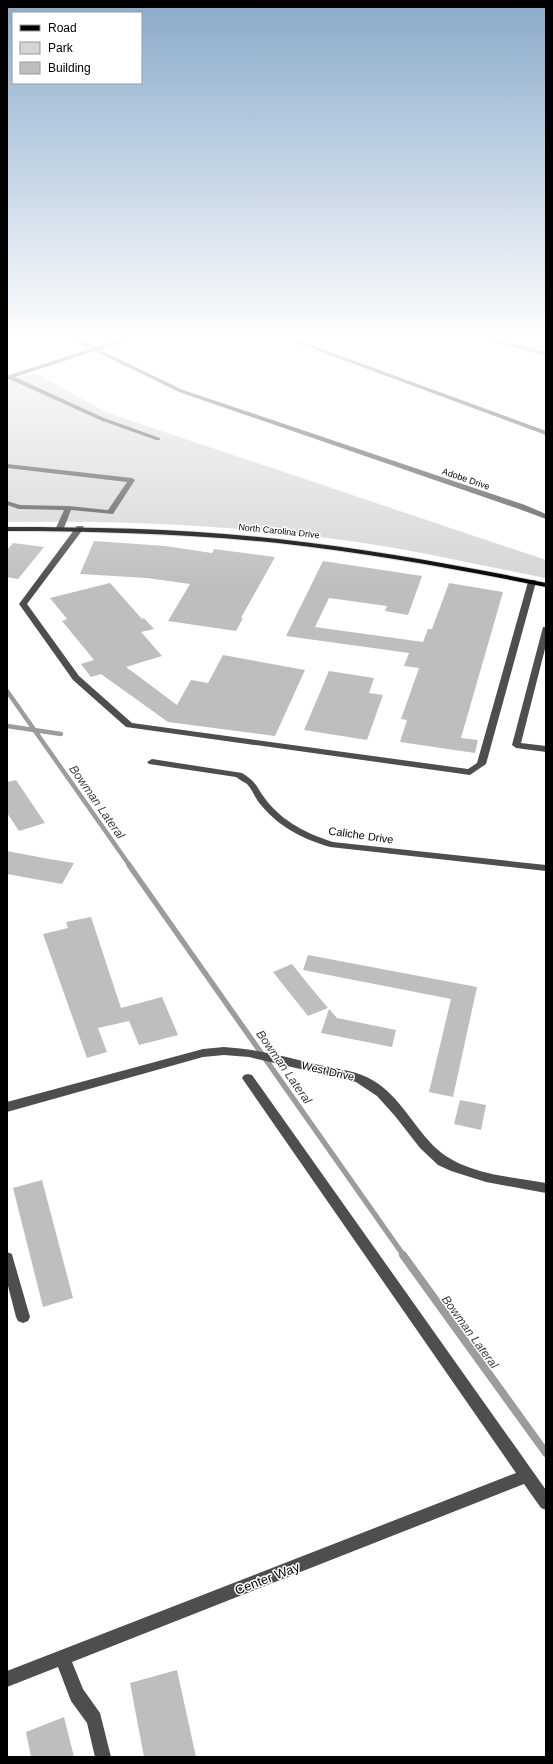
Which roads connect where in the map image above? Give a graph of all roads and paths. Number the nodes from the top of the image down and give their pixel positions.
1 (102, 419) edge
2 (265, 419) edge
3 (509, 419) edge
4 (546, 433) edge
5 (158, 439) dead end
6 (7, 466) edge
7 (7, 503) edge
8 (522, 507) junction
9 (68, 508) junction
10 (546, 511) edge
11 (546, 517) edge
12 (60, 528) junction
13 (80, 528) junction
14 (7, 529) edge
15 (532, 582) junction
16 (546, 585) edge
17 (546, 629) edge
18 (546, 749) edge
19 (152, 762) dead end
20 (546, 868) edge
21 (248, 1078) dead end
22 (7, 1107) edge
23 (546, 1188) edge
24 (7, 1258) edge
25 (23, 1316) dead end
26 (527, 1476) junction
27 (546, 1503) edge
28 (62, 1658) junction
29 (7, 1679) edge
30 (103, 1757) edge

1 - 5 street
2 - 8 street, Adobe Drive
3 - 4 street
6 - 9 street
7 - 9 street
8 - 10 street, Adobe Drive
8 - 11 street, Adobe Drive
9 - 12 street
12 - 13 main road, North Carolina Drive
12 - 14 main road, North Carolina Drive
13 - 15 main road, North Carolina Drive
13 - 15 street
15 - 16 main road, North Carolina Drive
17 - 18 street
19 - 20 street, Caliche Drive
21 - 26 street
22 - 23 street, West Drive
24 - 25 street
26 - 27 street
26 - 28 street, Center Way
28 - 29 street, Center Way
28 - 30 street

